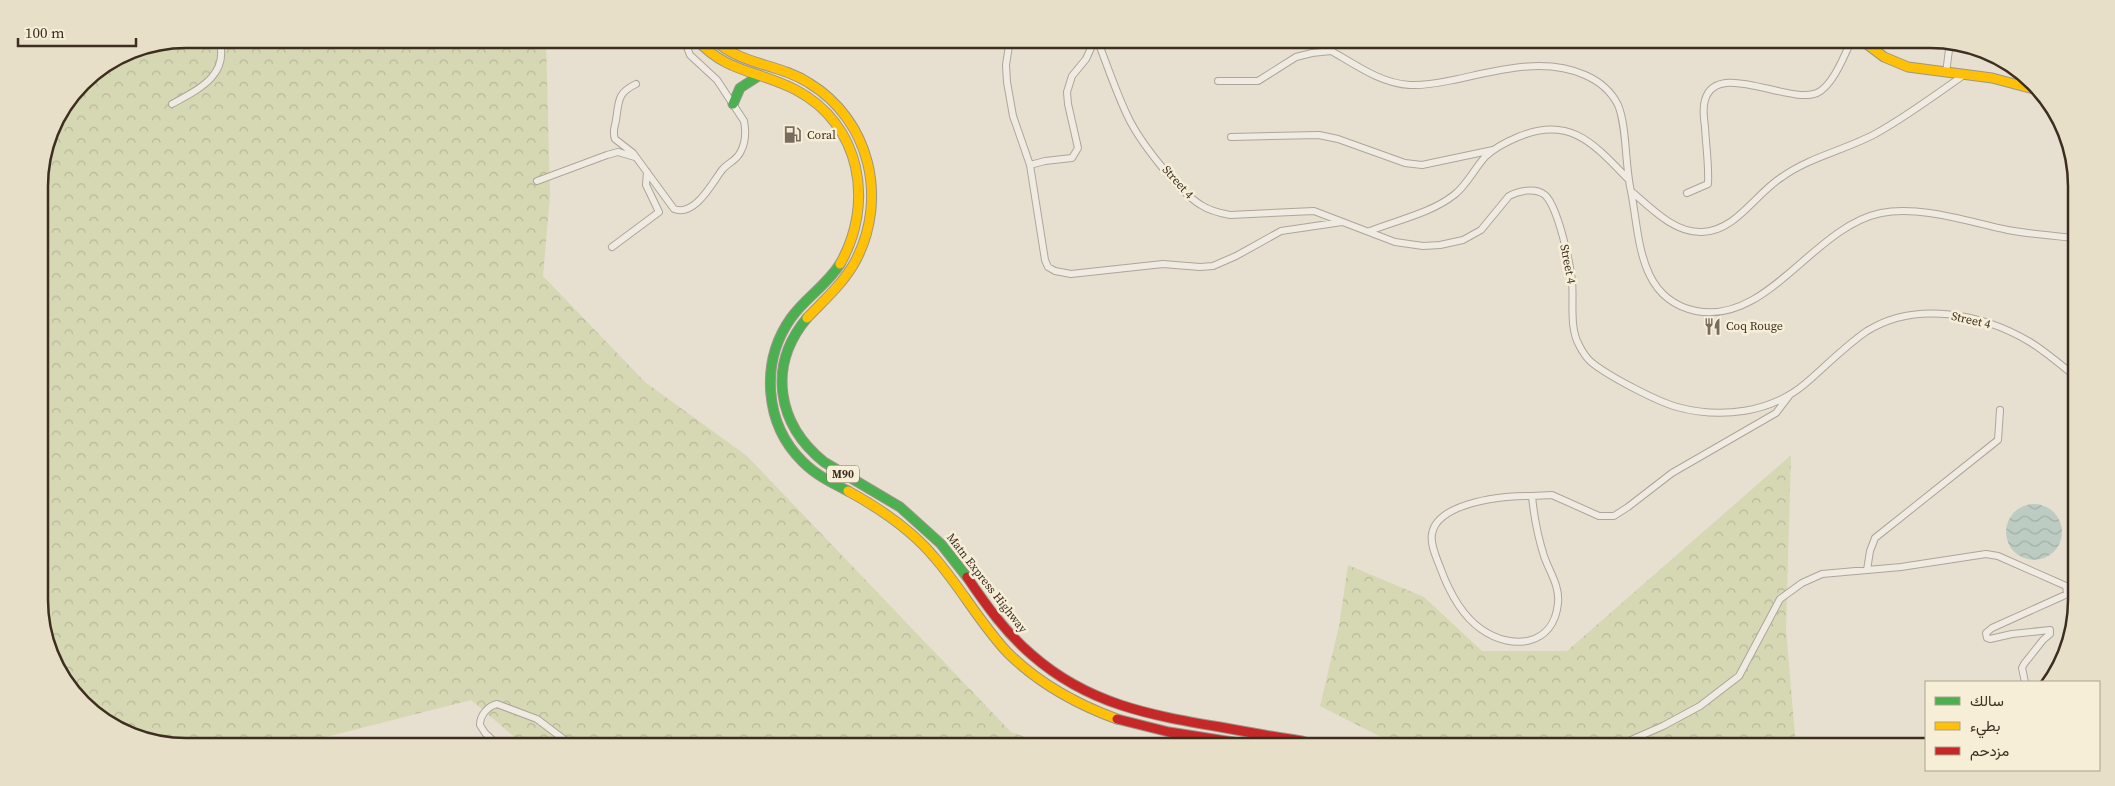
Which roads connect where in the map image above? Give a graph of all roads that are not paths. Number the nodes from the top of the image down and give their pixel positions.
1 (222, 48) edge
2 (686, 48) edge
3 (704, 48) edge
4 (722, 48) edge
5 (1009, 48) edge
6 (1092, 48) edge
7 (1100, 48) edge
8 (1326, 48) edge
9 (1848, 48) edge
10 (1871, 48) edge
11 (1949, 49) edge
12 (1332, 51) junction
13 (1946, 73) junction
14 (1964, 74) junction
15 (758, 77) junction
16 (1218, 81) dead end
17 (636, 84) dead end
18 (2023, 85) edge
19 (172, 104) dead end
20 (732, 104) junction
21 (1231, 137) dead end
22 (1495, 149) junction
23 (636, 157) junction
24 (1030, 165) junction
25 (647, 172) junction
26 (1628, 179) junction
27 (537, 181) dead end
28 (1631, 191) junction
29 (1687, 194) dead end
30 (1343, 222) junction
31 (1370, 231) junction
32 (2068, 237) edge
33 (612, 247) dead end
34 (2068, 371) edge
35 (1789, 396) junction
36 (2000, 410) dead end
37 (1532, 496) junction
38 (1867, 570) junction
39 (2025, 681) edge
40 (490, 738) edge
41 (562, 738) edge
42 (1213, 738) edge
43 (1286, 738) edge
44 (1636, 738) edge

1 - 19 street
2 - 20 street
3 - 15 main road, Matn Express Highway / M90
4 - 43 main road, Matn Express Highway / M90
5 - 24 street
6 - 24 street
7 - 30 street, Street 4
8 - 12 street
9 - 29 street
10 - 13 main road
11 - 13 street
12 - 16 street
12 - 26 street
13 - 14 main road
14 - 18 main road
14 - 28 street
15 - 20 main road
15 - 42 main road, Matn Express Highway / M90
17 - 23 street
20 - 25 street
21 - 22 street
22 - 26 street
22 - 31 street
23 - 25 street
23 - 27 street
24 - 30 street
25 - 33 street
26 - 28 street
28 - 32 street
30 - 31 street, Street 4
31 - 35 street, Street 4
34 - 35 street, Street 4
35 - 37 street
36 - 38 street
37 - 37 street
38 - 39 street
38 - 44 street
40 - 41 street

